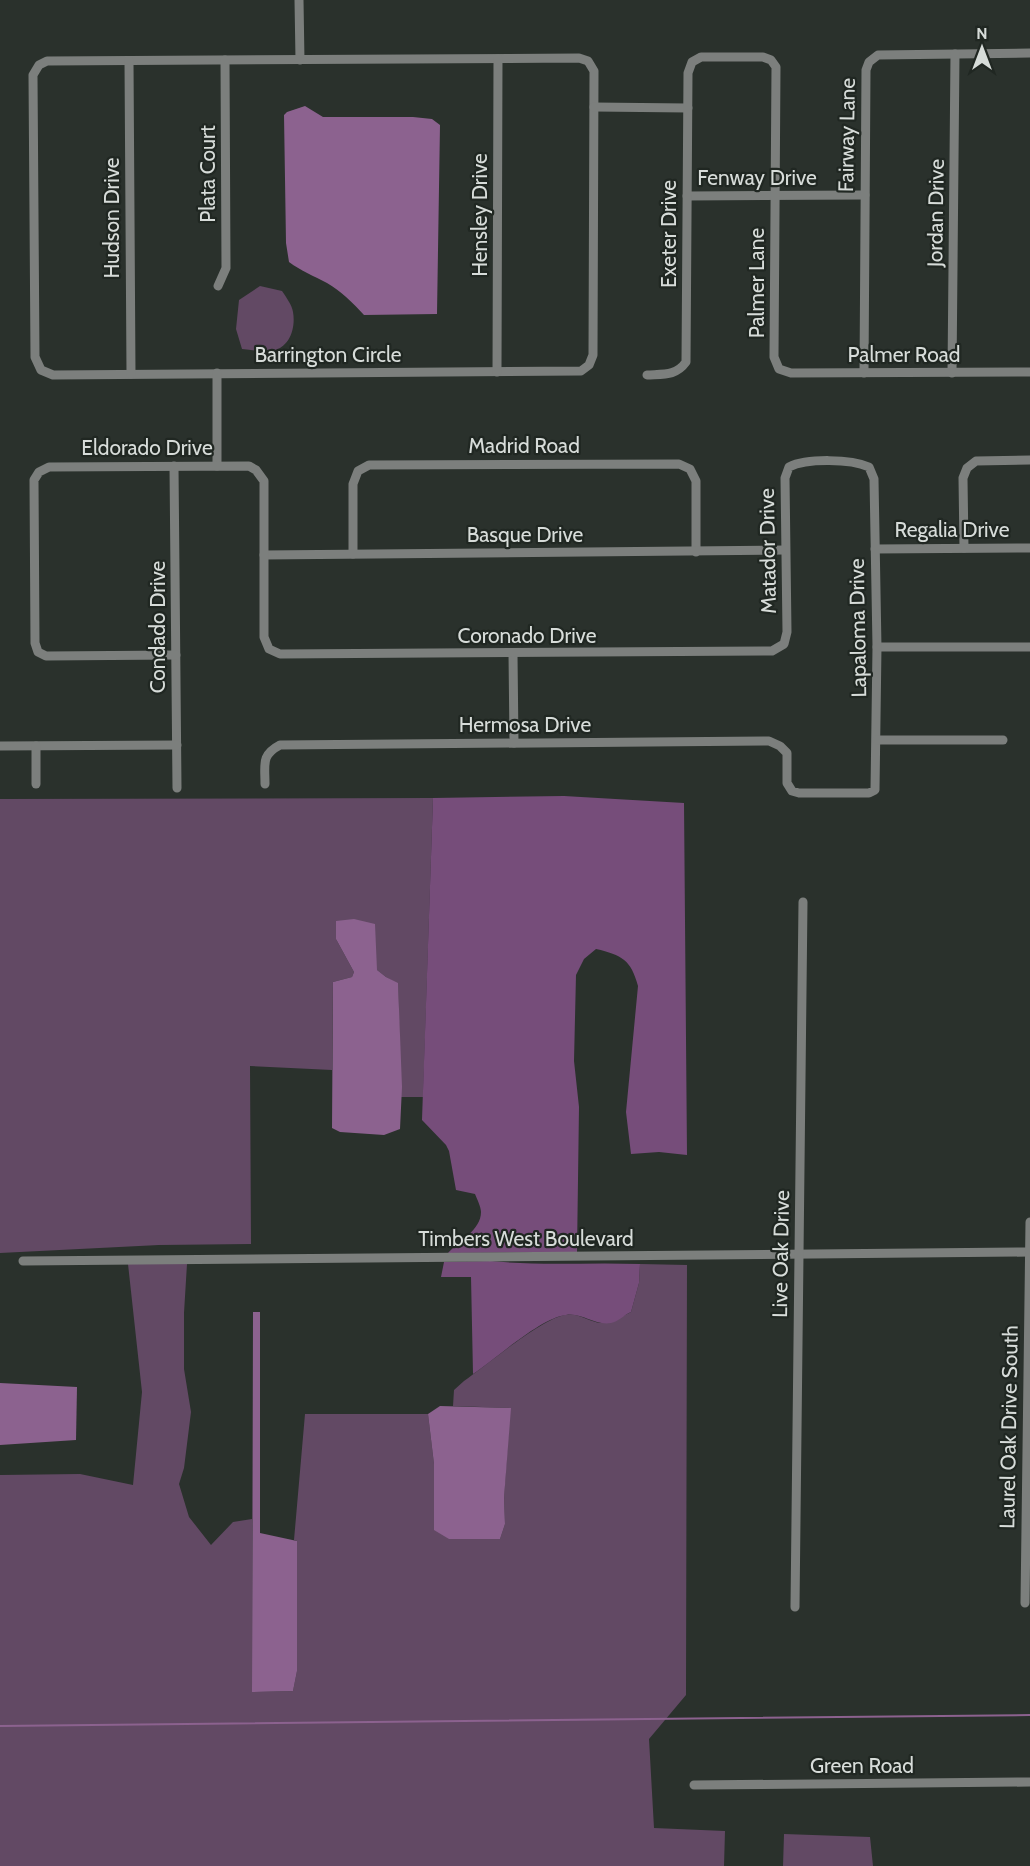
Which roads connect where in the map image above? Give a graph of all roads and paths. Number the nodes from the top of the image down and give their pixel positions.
1 (299, 0) edge
2 (1030, 53) edge
3 (955, 54) junction
4 (498, 59) junction
5 (225, 60) junction
6 (300, 60) junction
7 (129, 61) junction
8 (692, 62) joint
9 (594, 107) junction
10 (688, 108) junction
11 (865, 195) junction
12 (687, 196) junction
13 (775, 196) junction
14 (218, 286) dead end
15 (780, 369) joint
16 (497, 372) junction
17 (1030, 372) edge
18 (217, 373) junction
19 (952, 373) junction
20 (131, 374) junction
21 (864, 374) junction
22 (647, 375) dead end
23 (1030, 460) edge
24 (174, 466) junction
25 (217, 466) junction
26 (869, 466) joint
27 (964, 548) junction
28 (1030, 548) edge
29 (875, 549) junction
30 (785, 550) junction
31 (696, 552) junction
32 (264, 555) junction
33 (353, 555) junction
34 (784, 644) joint
35 (877, 647) junction
36 (1030, 647) edge
37 (513, 654) junction
38 (176, 655) junction
39 (877, 740) junction
40 (1003, 740) dead end
41 (514, 743) junction
42 (177, 745) junction
43 (0, 746) edge
44 (36, 746) junction
45 (787, 783) joint
46 (36, 784) dead end
47 (265, 784) dead end
48 (177, 788) dead end
49 (803, 902) dead end
50 (1030, 1222) edge
51 (1030, 1252) edge
52 (798, 1255) junction
53 (23, 1260) dead end
54 (1025, 1603) dead end
55 (795, 1607) dead end
56 (1030, 1782) edge
57 (694, 1785) dead end

1 - 6 street
2 - 3 street, Fairway Lane
3 - 11 street, Fairway Lane
3 - 19 street, Jordan Drive
4 - 6 street, Barrington Circle
4 - 9 street, Barrington Circle
4 - 16 street, Hensley Drive
5 - 6 street, Barrington Circle
5 - 7 street, Barrington Circle
5 - 14 street, Plata Court
7 - 20 street, Hudson Drive
7 - 20 street, Barrington Circle
8 - 10 street, Exeter Drive
8 - 13 street, Palmer Lane
9 - 10 street
9 - 16 street, Barrington Circle
10 - 12 street, Exeter Drive
11 - 13 street, Fenway Drive
11 - 21 street, Fairway Lane
12 - 13 street, Fenway Drive
12 - 22 street, Exeter Drive
13 - 15 street, Palmer Lane
15 - 21 street, Palmer Road
16 - 18 street, Barrington Circle
17 - 19 street, Palmer Road
18 - 20 street, Barrington Circle
18 - 25 street
19 - 21 street, Palmer Road
23 - 27 street
24 - 25 street, Eldorado Drive
24 - 38 street, Condado Drive
24 - 38 street, Eldorado Drive
25 - 32 street, Eldorado Drive
26 - 29 street, Lapaloma Drive
26 - 30 street, Matador Drive
27 - 28 street, Regalia Drive
27 - 29 street, Regalia Drive
29 - 35 street, Lapaloma Drive
30 - 31 street, Basque Drive
30 - 34 street, Matador Drive
31 - 33 street, Basque Drive
31 - 33 street, Madrid Road
32 - 33 street, Basque Drive
32 - 37 street, Coronado Drive
34 - 37 street, Coronado Drive
35 - 36 street
35 - 39 street, Lapaloma Drive
37 - 41 street
38 - 42 street, Condado Drive
39 - 40 street
39 - 45 street, Lapaloma Drive
41 - 45 street, Hermosa Drive
41 - 47 street, Hermosa Drive
42 - 44 street
42 - 48 street, Condado Drive
43 - 44 street
44 - 46 street
49 - 52 street, Live Oak Drive
50 - 51 street, Laurel Oak Drive South
51 - 52 street, Timbers West Boulevard
51 - 54 street, Laurel Oak Drive South
52 - 53 street, Timbers West Boulevard
52 - 55 street, Live Oak Drive
56 - 57 street, Green Road

